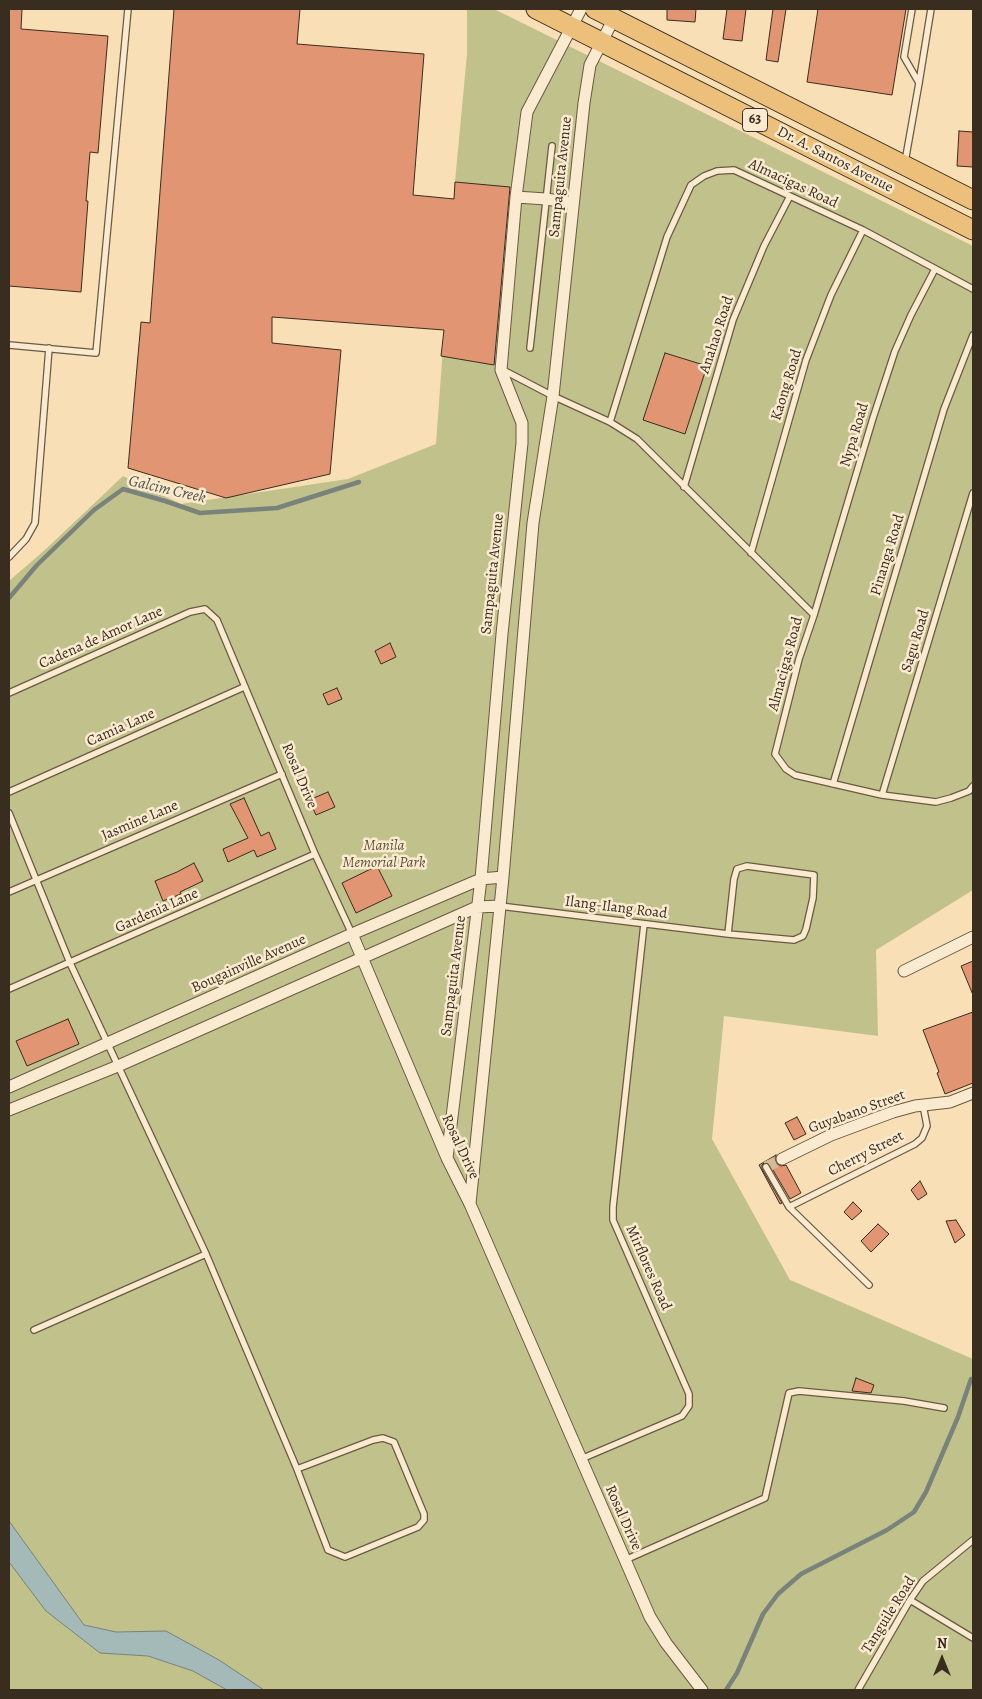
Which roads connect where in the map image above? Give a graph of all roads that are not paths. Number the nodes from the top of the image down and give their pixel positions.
1 (128, 9) edge
2 (536, 9) edge
3 (581, 9) edge
4 (595, 9) edge
5 (912, 9) edge
6 (931, 9) edge
7 (616, 13) edge
8 (572, 26) junction
9 (602, 42) junction
10 (920, 83) junction
11 (552, 146) dead end
12 (904, 165) junction
13 (790, 196) junction
14 (516, 197) junction
15 (546, 199) junction
16 (973, 200) edge
17 (573, 203) junction
18 (863, 230) junction
19 (973, 230) edge
20 (936, 269) junction
21 (973, 289) edge
22 (973, 335) edge
23 (9, 345) edge
24 (49, 348) junction
25 (530, 348) dead end
26 (501, 370) junction
27 (552, 396) junction
28 (610, 422) junction
29 (684, 487) junction
30 (973, 493) edge
31 (750, 552) junction
32 (510, 556) junction
33 (9, 557) edge
34 (530, 558) junction
35 (205, 609) joint
36 (814, 615) junction
37 (244, 687) junction
38 (9, 693) edge
39 (282, 774) junction
40 (833, 784) junction
41 (973, 786) edge
42 (9, 792) edge
43 (882, 795) junction
44 (9, 813) edge
45 (315, 854) junction
46 (503, 877) junction
47 (481, 879) junction
48 (37, 880) junction
49 (9, 892) edge
50 (500, 906) junction
51 (477, 907) junction
52 (644, 924) junction
53 (352, 934) junction
54 (728, 934) junction
55 (973, 938) edge
56 (361, 958) junction
57 (70, 963) junction
58 (904, 971) dead end
59 (9, 989) edge
60 (108, 1044) junction
61 (118, 1066) junction
62 (9, 1087) edge
63 (973, 1093) edge
64 (923, 1105) junction
65 (9, 1110) edge
66 (447, 1158) junction
67 (782, 1159) tunnel mouth
68 (766, 1167) dead end
69 (470, 1204) junction
70 (789, 1207) junction
71 (206, 1254) junction
72 (869, 1285) dead end
73 (34, 1330) dead end
74 (944, 1408) dead end
75 (581, 1459) junction
76 (297, 1469) junction
77 (973, 1540) edge
78 (625, 1560) junction
79 (910, 1600) junction
80 (973, 1638) edge
81 (702, 1690) edge
82 (858, 1690) edge

1 - 24 lane
2 - 8 main road, Dr. A. Santos Avenue / 63
3 - 8 street, Sampaguita Avenue
4 - 7 main road, Dr. A. Santos Avenue / 63
5 - 10 lane
6 - 10 lane
7 - 9 street, Sampaguita Avenue
7 - 12 main road, Dr. A. Santos Avenue / 63
8 - 9 main road, Dr. A. Santos Avenue / 63
8 - 14 street, Sampaguita Avenue
9 - 17 street, Sampaguita Avenue
9 - 19 main road, Dr. A. Santos Avenue / 63
10 - 12 lane
11 - 15 lane
12 - 16 main road, Dr. A. Santos Avenue / 63
13 - 18 lane, Almacigas Road
13 - 28 lane, Almacigas Road
13 - 29 lane, Anahao Road
14 - 15 street
14 - 26 street, Sampaguita Avenue
15 - 17 street
15 - 25 lane
17 - 27 street, Sampaguita Avenue
18 - 20 lane, Almacigas Road
18 - 31 lane, Kaong Road
20 - 21 lane, Almacigas Road
20 - 36 lane, Nypa Road
22 - 40 lane, Pinanga Road
23 - 24 lane
24 - 33 lane
26 - 27 lane, Almacigas Road
26 - 32 street, Sampaguita Avenue
27 - 28 lane, Almacigas Road
27 - 34 street, Sampaguita Avenue
28 - 29 lane, Almacigas Road
29 - 31 lane, Almacigas Road
30 - 43 lane, Sagu Road
31 - 36 lane, Almacigas Road
32 - 34 street
32 - 47 street, Sampaguita Avenue
34 - 46 street
35 - 37 lane, Rosal Drive
35 - 38 lane, Cadena de Amor Lane
36 - 40 lane, Almacigas Road
37 - 39 lane, Rosal Drive
37 - 42 lane, Camia Lane
39 - 45 lane, Rosal Drive
39 - 48 lane, Jasmine Lane
40 - 43 lane, Almacigas Road
41 - 43 lane, Almacigas Road
44 - 48 lane
45 - 53 lane, Rosal Drive
45 - 57 lane, Gardenia Lane
46 - 47 street, Bougainville Avenue
46 - 50 street
47 - 51 street, Sampaguita Avenue
47 - 53 street, Bougainville Avenue
48 - 49 lane, Jasmine Lane
48 - 57 lane
50 - 51 street
50 - 52 lane, Ilang-Ilang Road
50 - 69 street
51 - 56 street
51 - 66 street, Sampaguita Avenue
52 - 54 lane, Ilang-Ilang Road
52 - 75 lane, Mirflores Road
53 - 56 street, Rosal Drive
53 - 60 street, Bougainville Avenue
54 - 54 lane, Ilang-Ilang Road
55 - 58 street
56 - 61 street
56 - 66 street, Rosal Drive
57 - 59 lane, Gardenia Lane
57 - 60 lane
60 - 61 lane
60 - 62 street, Bougainville Avenue
61 - 65 street
61 - 71 lane
63 - 64 street, Guyabano Street
64 - 67 street, Guyabano Street
64 - 70 lane, Cherry Street
66 - 69 street, Rosal Drive
68 - 70 lane
69 - 75 street, Rosal Drive
70 - 72 lane
71 - 73 lane
71 - 76 lane
74 - 78 lane
75 - 78 street, Rosal Drive
76 - 76 lane
77 - 79 lane, Tanguile Road
78 - 81 street, Rosal Drive
79 - 80 lane
79 - 82 lane, Tanguile Road

